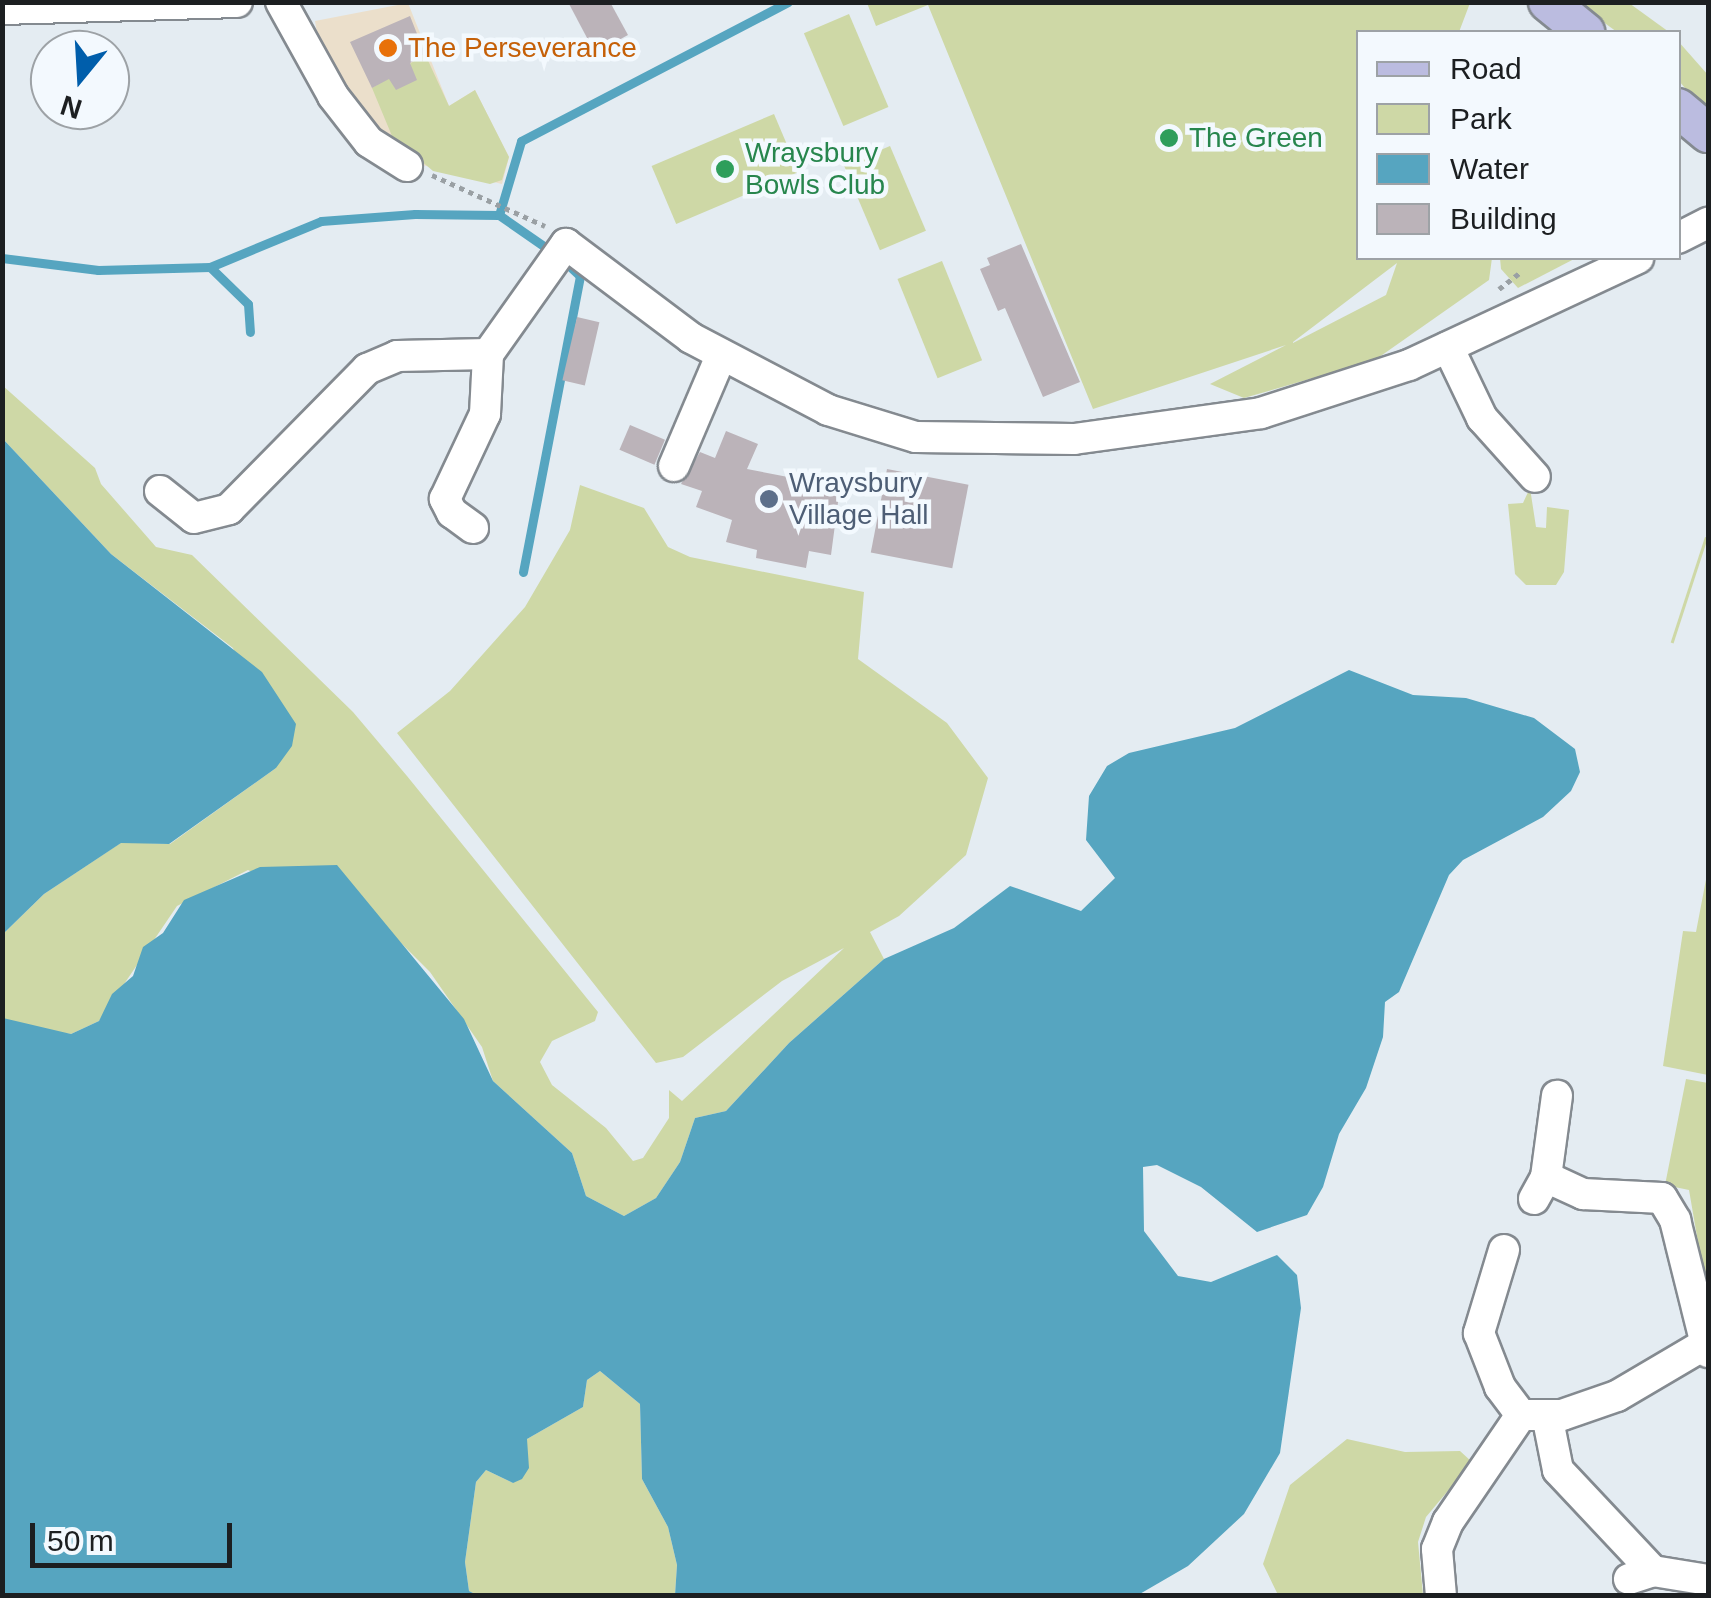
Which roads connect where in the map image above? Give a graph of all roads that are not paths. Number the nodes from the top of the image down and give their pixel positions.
1 (237, 2) edge
2 (281, 2) edge
3 (1548, 2) edge
4 (2, 9) edge
5 (1583, 30) edge
6 (1681, 110) edge
7 (1708, 133) edge
8 (407, 166) road end
9 (1708, 223) edge
10 (1681, 236) edge
11 (1634, 260) edge
12 (1448, 347) junction
13 (488, 354) junction
14 (721, 356) junction
15 (674, 466) dead end
16 (1535, 476) dead end
17 (160, 491) dead end
18 (473, 528) dead end
19 (1557, 1096) dead end
20 (1504, 1250) dead end
21 (1705, 1349) edge
22 (1534, 1415) junction
23 (1708, 1580) edge
24 (1441, 1596) edge

1 - 4 street
2 - 8 street
3 - 5 main road
6 - 7 main road
9 - 10 street
11 - 12 street
12 - 14 street
12 - 16 street
13 - 14 street
13 - 17 street
13 - 18 street
14 - 15 street
19 - 21 street
20 - 22 street
21 - 22 street
22 - 23 street
22 - 24 street

